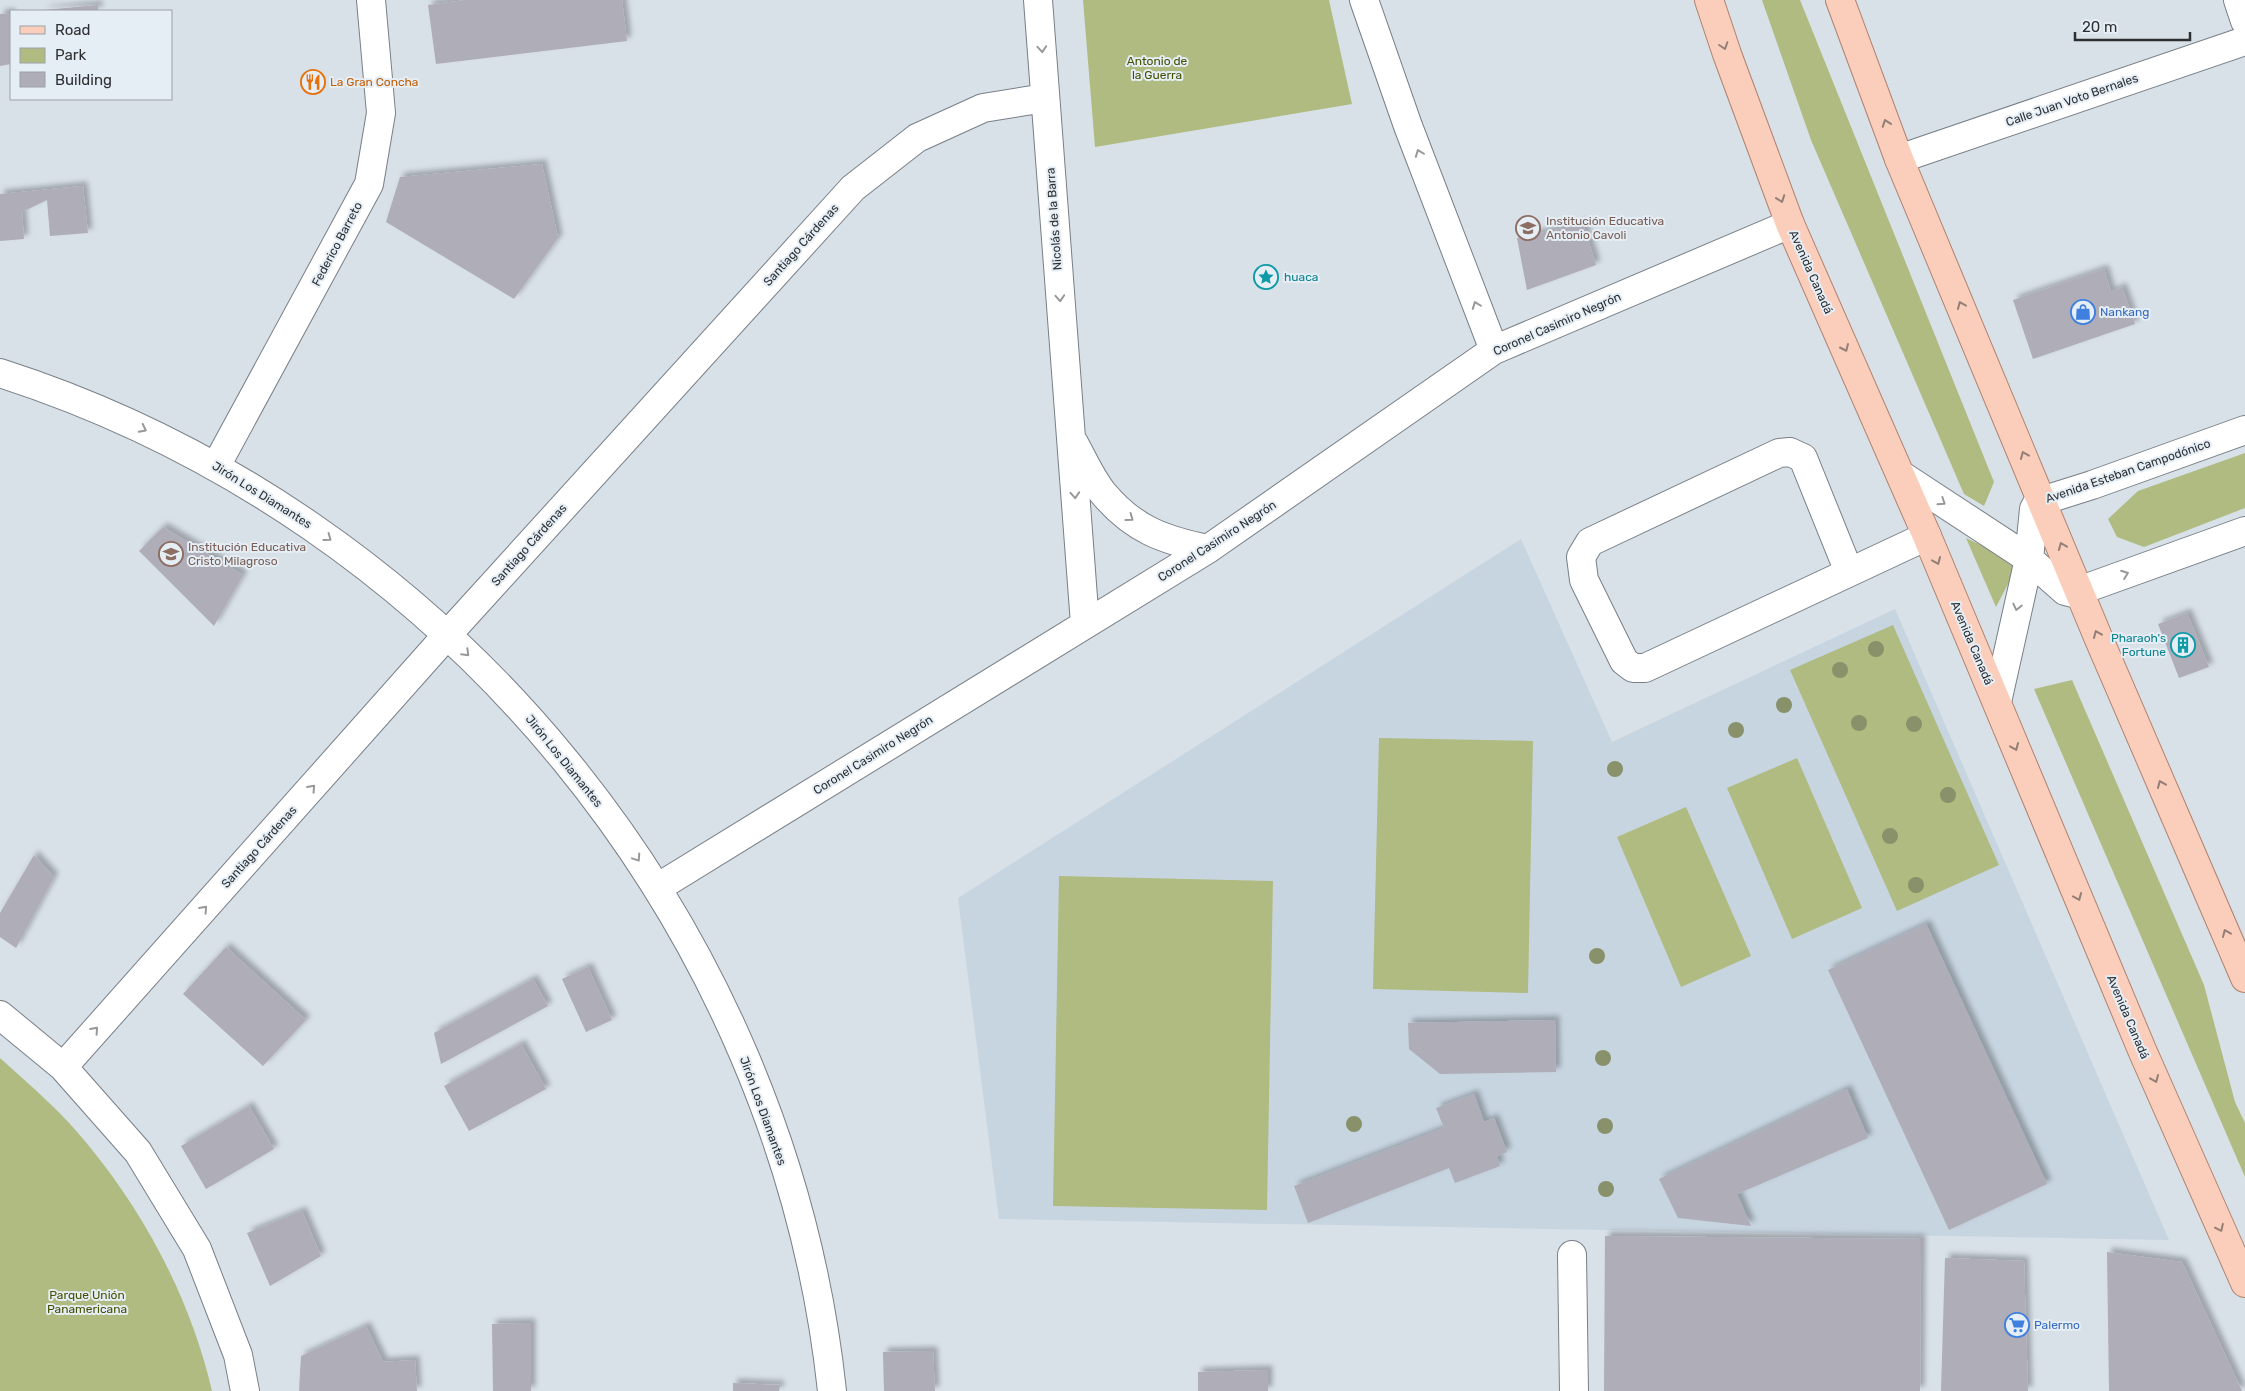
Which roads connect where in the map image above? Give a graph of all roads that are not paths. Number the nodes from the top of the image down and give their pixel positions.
1 (371, 0) edge
2 (1038, 0) edge
3 (1364, 0) edge
4 (1709, 0) edge
5 (1840, 0) edge
6 (2238, 0) edge
7 (2245, 21) edge
8 (2245, 41) edge
9 (1045, 98) junction
10 (1899, 159) junction
11 (1790, 224) junction
12 (1494, 350) junction
13 (0, 374) edge
14 (2245, 430) edge
15 (1071, 437) junction
16 (216, 466) junction
17 (1901, 475) junction
18 (2043, 500) junction
19 (2245, 531) edge
20 (1927, 536) junction
21 (1208, 549) junction
22 (2028, 559) junction
23 (1849, 572) junction
24 (2080, 591) junction
25 (1085, 624) junction
26 (448, 634) junction
27 (1996, 702) junction
28 (657, 888) junction
29 (2245, 978) edge
30 (0, 1014) edge
31 (63, 1067) junction
32 (1572, 1255) dead end
33 (2245, 1283) edge
34 (245, 1391) edge
35 (832, 1391) edge
36 (1574, 1391) edge

1 - 16 street, Federico Barreto
2 -> 9 street, Nicolás de la Barra
12 -> 3 street
4 -> 11 main road, Avenida Canadá
10 -> 5 main road
6 - 7 street
8 - 10 street, Calle Juan Voto Bernales
9 -> 15 street, Nicolás de la Barra
9 - 26 street, Santiago Cárdenas
18 -> 10 main road
11 - 12 street, Coronel Casimiro Negrón
11 -> 17 main road, Avenida Canadá
12 - 21 street, Coronel Casimiro Negrón
13 -> 16 street, Jirón Los Diamantes
14 - 18 street, Avenida Esteban Campodónico
15 -> 21 street, Nicolás de la Barra
15 -> 25 street, Nicolás de la Barra
16 -> 26 street, Jirón Los Diamantes
17 - 20 main road, Avenida Canadá
17 -> 22 street
18 - 22 street, Avenida Esteban Campodónico
24 -> 18 main road
24 -> 19 street
20 - 23 street
20 -> 27 main road, Avenida Canadá
21 - 25 street, Coronel Casimiro Negrón
22 - 24 street
22 -> 27 street, Avenida Esteban Campodónico
23 - 23 street
29 -> 24 main road
25 - 28 street, Coronel Casimiro Negrón
26 -> 28 street, Jirón Los Diamantes
31 -> 26 street, Santiago Cárdenas
27 -> 33 main road, Avenida Canadá
28 - 35 street, Jirón Los Diamantes
30 - 31 street
31 - 34 street
32 - 36 street

